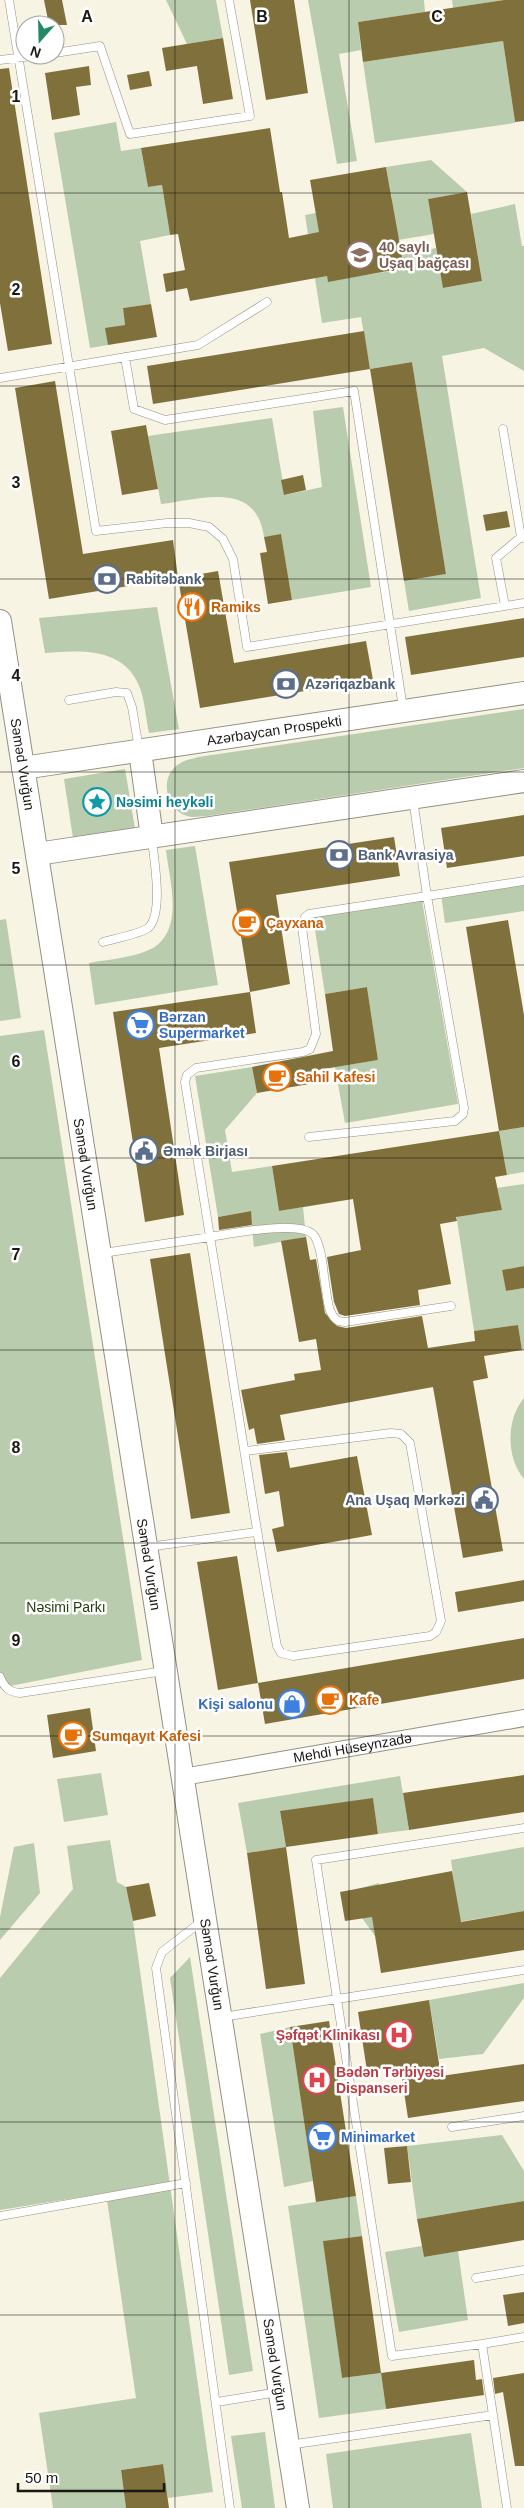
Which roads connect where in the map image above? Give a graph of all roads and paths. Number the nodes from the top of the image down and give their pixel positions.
1 (9, 0) edge
2 (229, 0) edge
3 (15, 35) edge
4 (65, 51) edge
5 (15, 58) edge
6 (0, 60) edge
7 (20, 65) edge
8 (267, 302) dead end
9 (126, 357) junction
10 (69, 366) junction
11 (0, 378) edge
12 (503, 430) dead end
13 (522, 537) edge
14 (524, 603) edge
15 (504, 606) junction
16 (0, 621) edge
17 (389, 624) junction
18 (524, 693) edge
19 (69, 700) dead end
20 (403, 711) junction
21 (140, 751) junction
22 (23, 768) junction
23 (524, 781) edge
24 (413, 798) junction
25 (152, 837) junction
26 (37, 854) junction
27 (524, 881) edge
28 (428, 896) junction
29 (103, 942) dead end
30 (309, 1137) dead end
31 (210, 1237) junction
32 (100, 1253) junction
33 (452, 1306) dead end
34 (246, 1452) junction
35 (256, 1532) junction
36 (146, 1547) junction
37 (166, 1671) junction
38 (0, 1677) edge
39 (524, 1718) edge
40 (183, 1777) junction
41 (524, 1828) edge
42 (205, 1919) junction
43 (524, 1970) edge
44 (337, 1999) junction
45 (220, 2017) junction
46 (524, 2116) edge
47 (452, 2127) dead end
48 (186, 2184) junction
49 (0, 2216) edge
50 (524, 2270) edge
51 (476, 2278) dead end
52 (524, 2337) edge
53 (482, 2344) junction
54 (280, 2392) junction
55 (217, 2402) junction
56 (493, 2415) junction
57 (288, 2445) junction
58 (230, 2508) edge
59 (298, 2508) edge
60 (507, 2508) edge

1 - 3 lane
2 - 4 lane
5 - 6 lane
7 - 10 lane
8 - 9 lane
9 - 10 lane
9 - 17 lane
10 - 11 lane
10 - 17 lane
12 - 13 lane
13 - 15 lane
14 - 15 lane
15 - 17 lane
16 - 22 main road, Səməd Vurğun
17 - 20 lane
18 - 20 main road, Azərbaycan Prospekti
19 - 21 lane
20 - 21 main road, Azərbaycan Prospekti
21 - 22 main road, Azərbaycan Prospekti
21 - 25 main road
22 - 26 main road, Səməd Vurğun
23 - 24 main road
24 - 25 main road
24 - 28 lane
25 - 26 main road
25 - 29 lane
26 - 32 main road, Səməd Vurğun
27 - 28 lane
28 - 30 lane
28 - 31 lane
31 - 32 lane
31 - 33 lane
31 - 34 lane
32 - 36 main road, Səməd Vurğun
34 - 35 lane
34 - 35 lane
35 - 36 lane
36 - 37 main road, Səməd Vurğun
37 - 38 lane
37 - 40 main road, Səməd Vurğun
39 - 40 street, Mehdi Hüseynzadə
40 - 42 main road, Səməd Vurğun
41 - 44 lane
42 - 45 main road, Səməd Vurğun
42 - 48 lane
43 - 44 lane
44 - 45 lane
44 - 53 lane
45 - 54 main road, Səməd Vurğun
46 - 47 lane
48 - 49 lane
48 - 55 lane
50 - 51 lane
52 - 53 lane
53 - 56 lane
54 - 55 lane
54 - 57 main road, Səməd Vurğun
55 - 58 lane
56 - 57 lane
56 - 60 lane
57 - 59 main road, Səməd Vurğun

